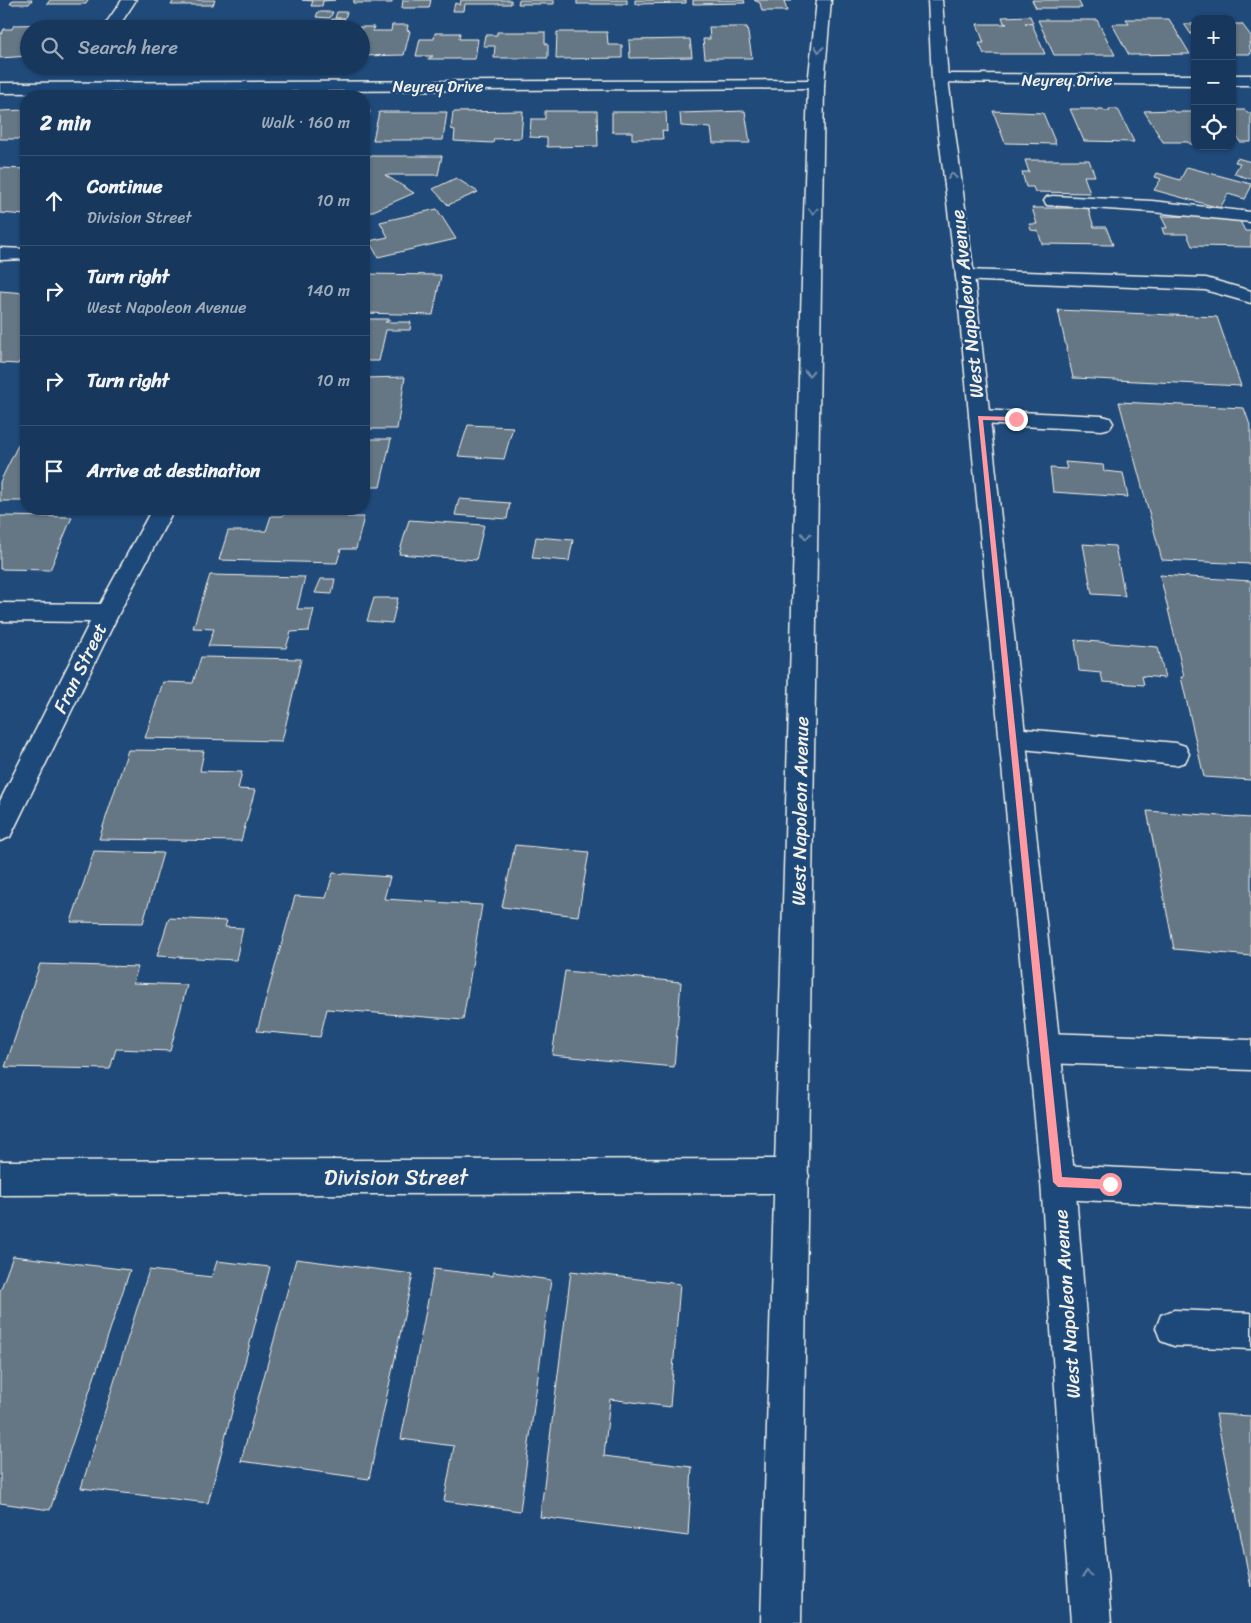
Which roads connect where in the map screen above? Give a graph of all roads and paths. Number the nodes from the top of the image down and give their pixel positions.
1 (129, 0) edge
2 (824, 0) edge
3 (935, 0) edge
4 (115, 20) edge
5 (77, 75) edge
6 (940, 80) junction
7 (1191, 80) edge
8 (1236, 80) edge
9 (1251, 80) edge
10 (816, 85) junction
11 (0, 88) edge
12 (68, 88) junction
13 (1053, 201) dead end
14 (1251, 217) edge
15 (0, 254) edge
16 (20, 254) edge
17 (965, 276) junction
18 (1251, 297) edge
19 (980, 417) junction
20 (1102, 424) dead end
21 (160, 515) edge
22 (0, 612) edge
23 (107, 612) junction
24 (1012, 738) junction
25 (1176, 754) dead end
26 (0, 828) edge
27 (1044, 1048) junction
28 (1251, 1055) edge
29 (792, 1176) junction
30 (0, 1178) edge
31 (1058, 1182) junction
32 (1251, 1191) edge
33 (1174, 1328) dead end
34 (1251, 1331) edge
35 (781, 1623) edge
36 (1091, 1623) edge

1 - 4 main road
2 -> 10 main road, West Napoleon Avenue
3 - 6 main road, West Napoleon Avenue
5 - 12 main road
6 - 7 main road, Neyrey Drive
17 -> 6 main road, West Napoleon Avenue
8 - 9 main road
10 - 12 main road, Neyrey Drive
10 -> 29 main road, West Napoleon Avenue
11 - 12 main road, Neyrey Drive
13 - 14 main road
15 - 16 main road
17 - 18 main road
17 - 19 main road, West Napoleon Avenue
19 - 20 main road
19 - 24 main road, West Napoleon Avenue
21 - 23 main road, Fran Street
22 - 23 main road
23 - 26 main road, Fran Street
24 - 25 main road
24 - 27 main road, West Napoleon Avenue
27 - 28 main road
27 - 31 main road, West Napoleon Avenue
29 - 30 main road, Division Street
29 - 35 main road, West Napoleon Avenue
31 - 32 main road
36 -> 31 main road, West Napoleon Avenue
33 - 34 main road

